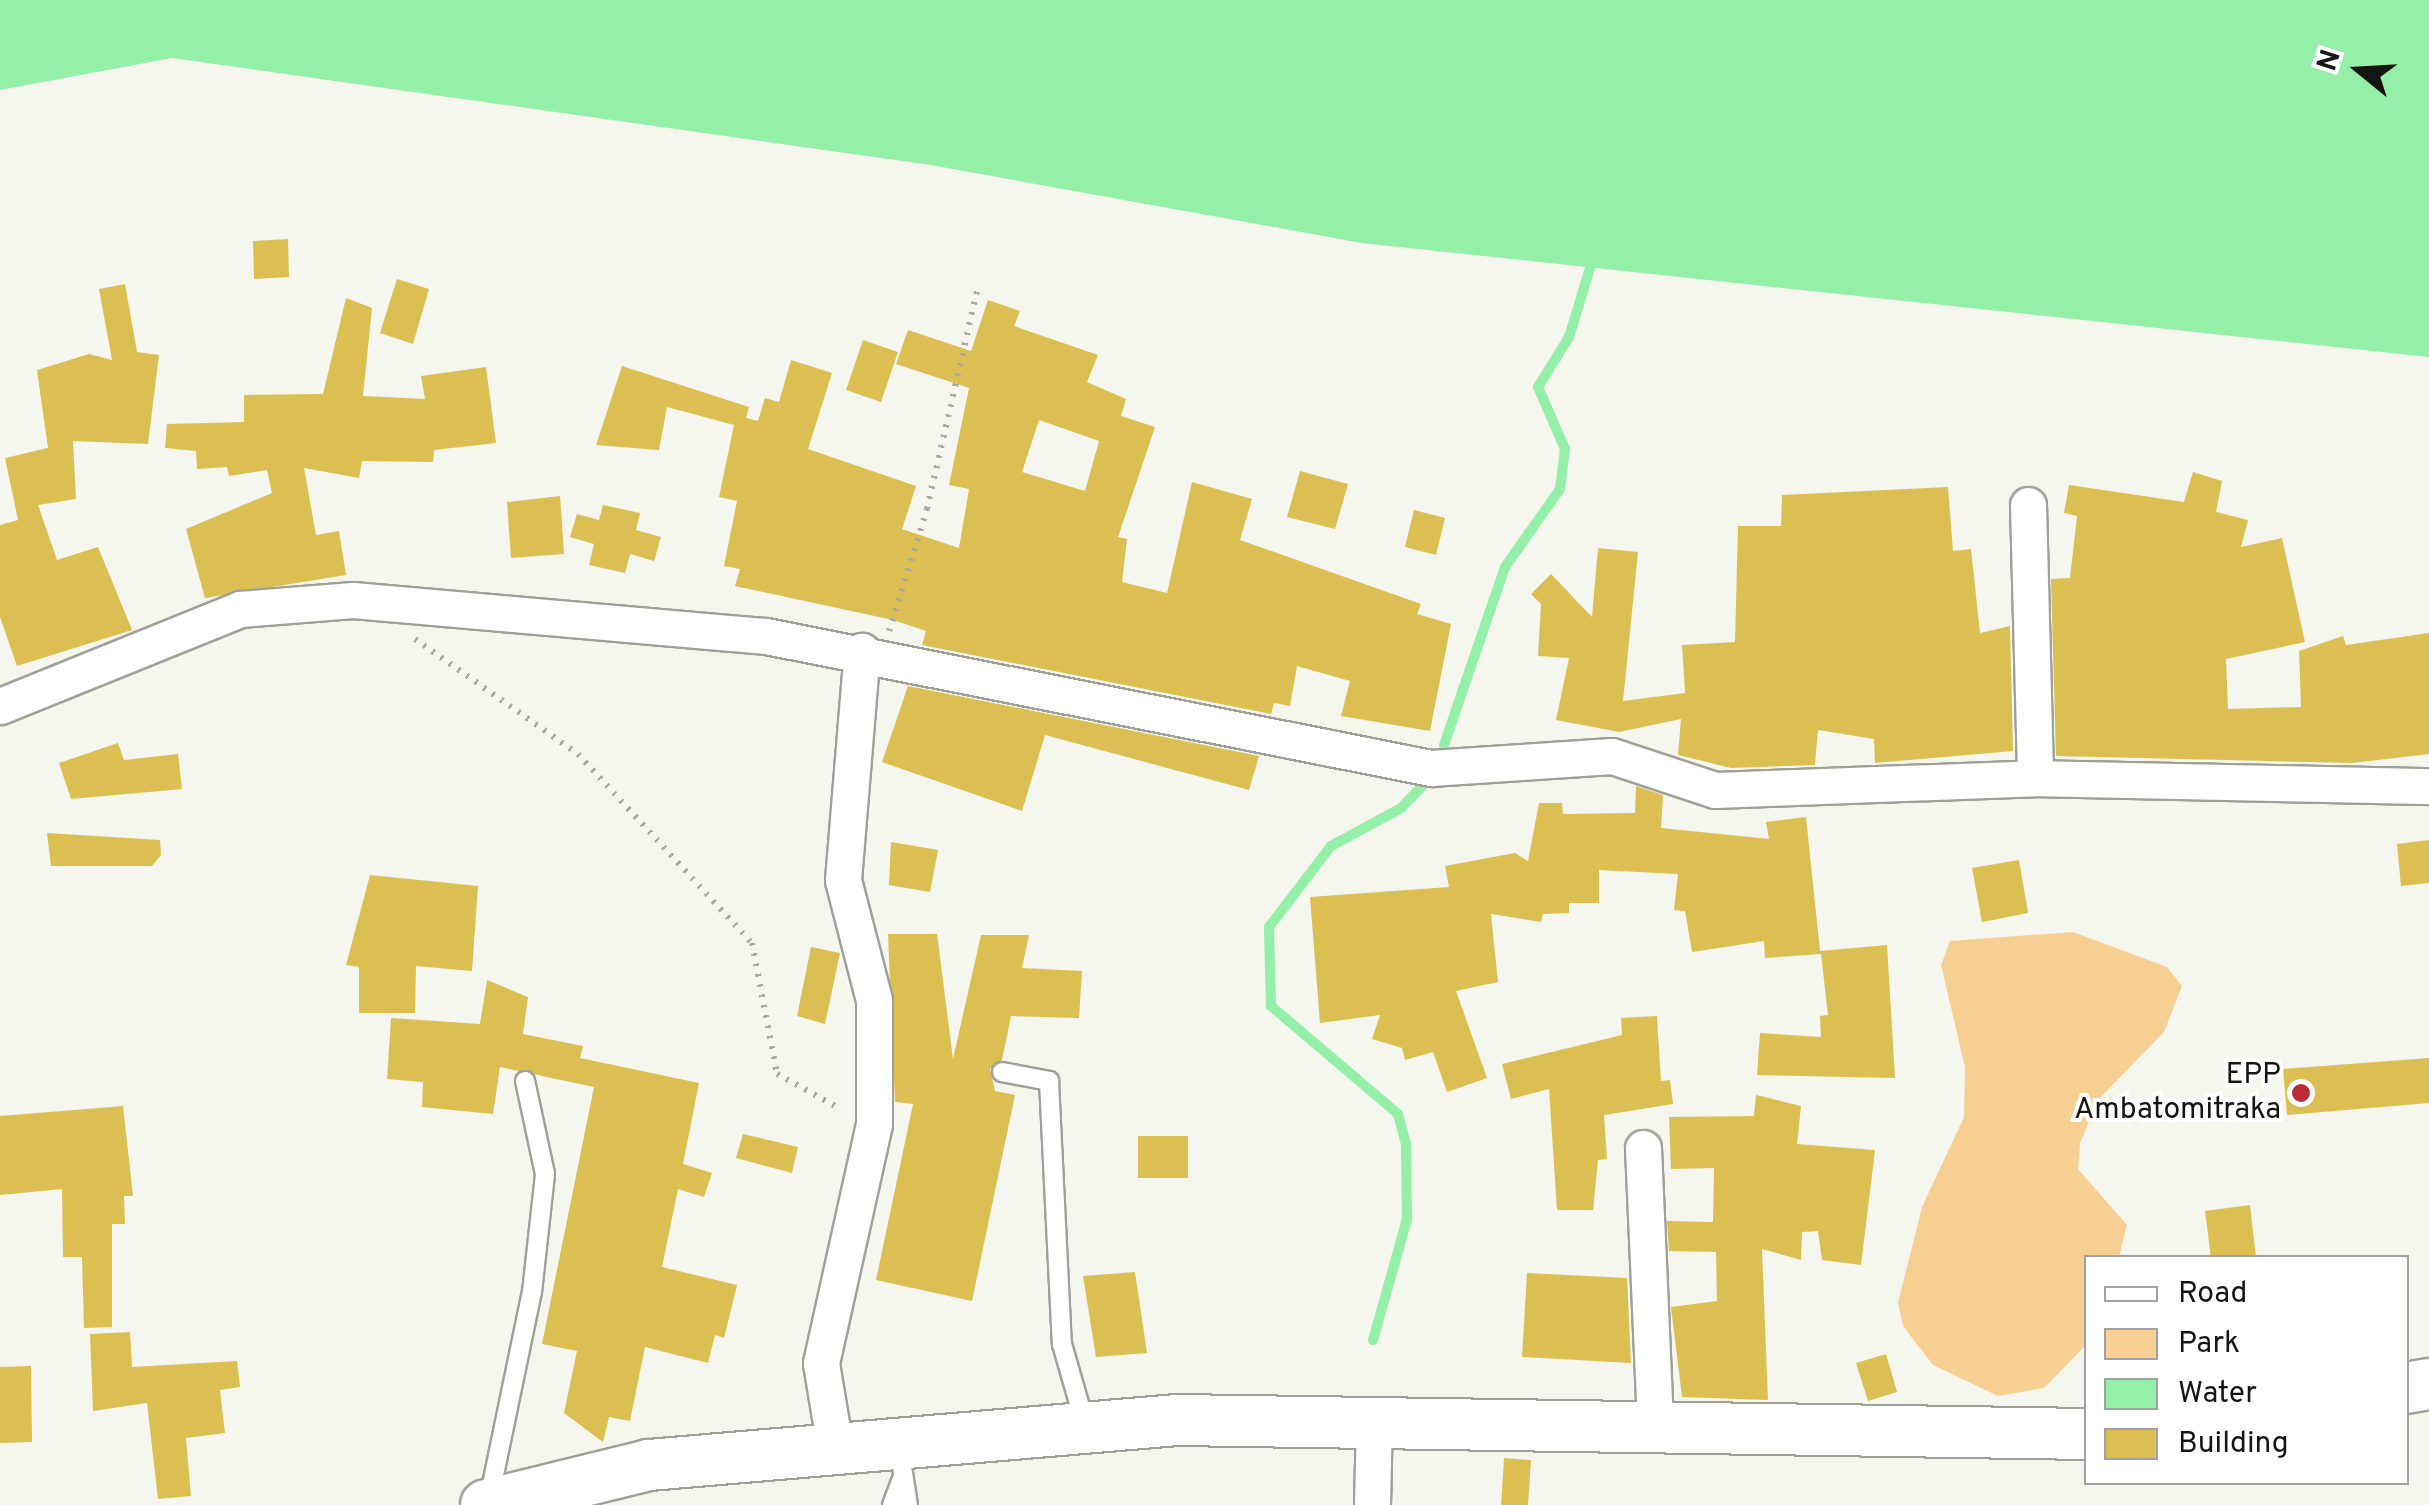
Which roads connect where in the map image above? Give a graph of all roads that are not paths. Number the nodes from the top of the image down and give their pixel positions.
1 (2028, 505) dead end
2 (871, 654) junction
3 (0, 706) edge
4 (2035, 778) junction
5 (2429, 786) edge
6 (1002, 1072) dead end
7 (525, 1081) dead end
8 (1643, 1148) dead end
9 (1374, 1419) junction
10 (1086, 1424) junction
11 (1655, 1428) junction
12 (2084, 1434) edge
13 (835, 1447) junction
14 (901, 1459) junction
15 (487, 1505) edge
16 (892, 1505) edge
17 (908, 1505) edge
18 (1372, 1505) edge

1 - 4 street
2 - 3 street
2 - 4 street
2 - 13 street
4 - 5 street
6 - 10 lane
7 - 15 lane
8 - 11 street
9 - 10 main road
9 - 11 main road
9 - 18 street
10 - 14 main road
11 - 12 main road
13 - 14 main road
13 - 15 main road
14 - 16 lane
14 - 17 lane

